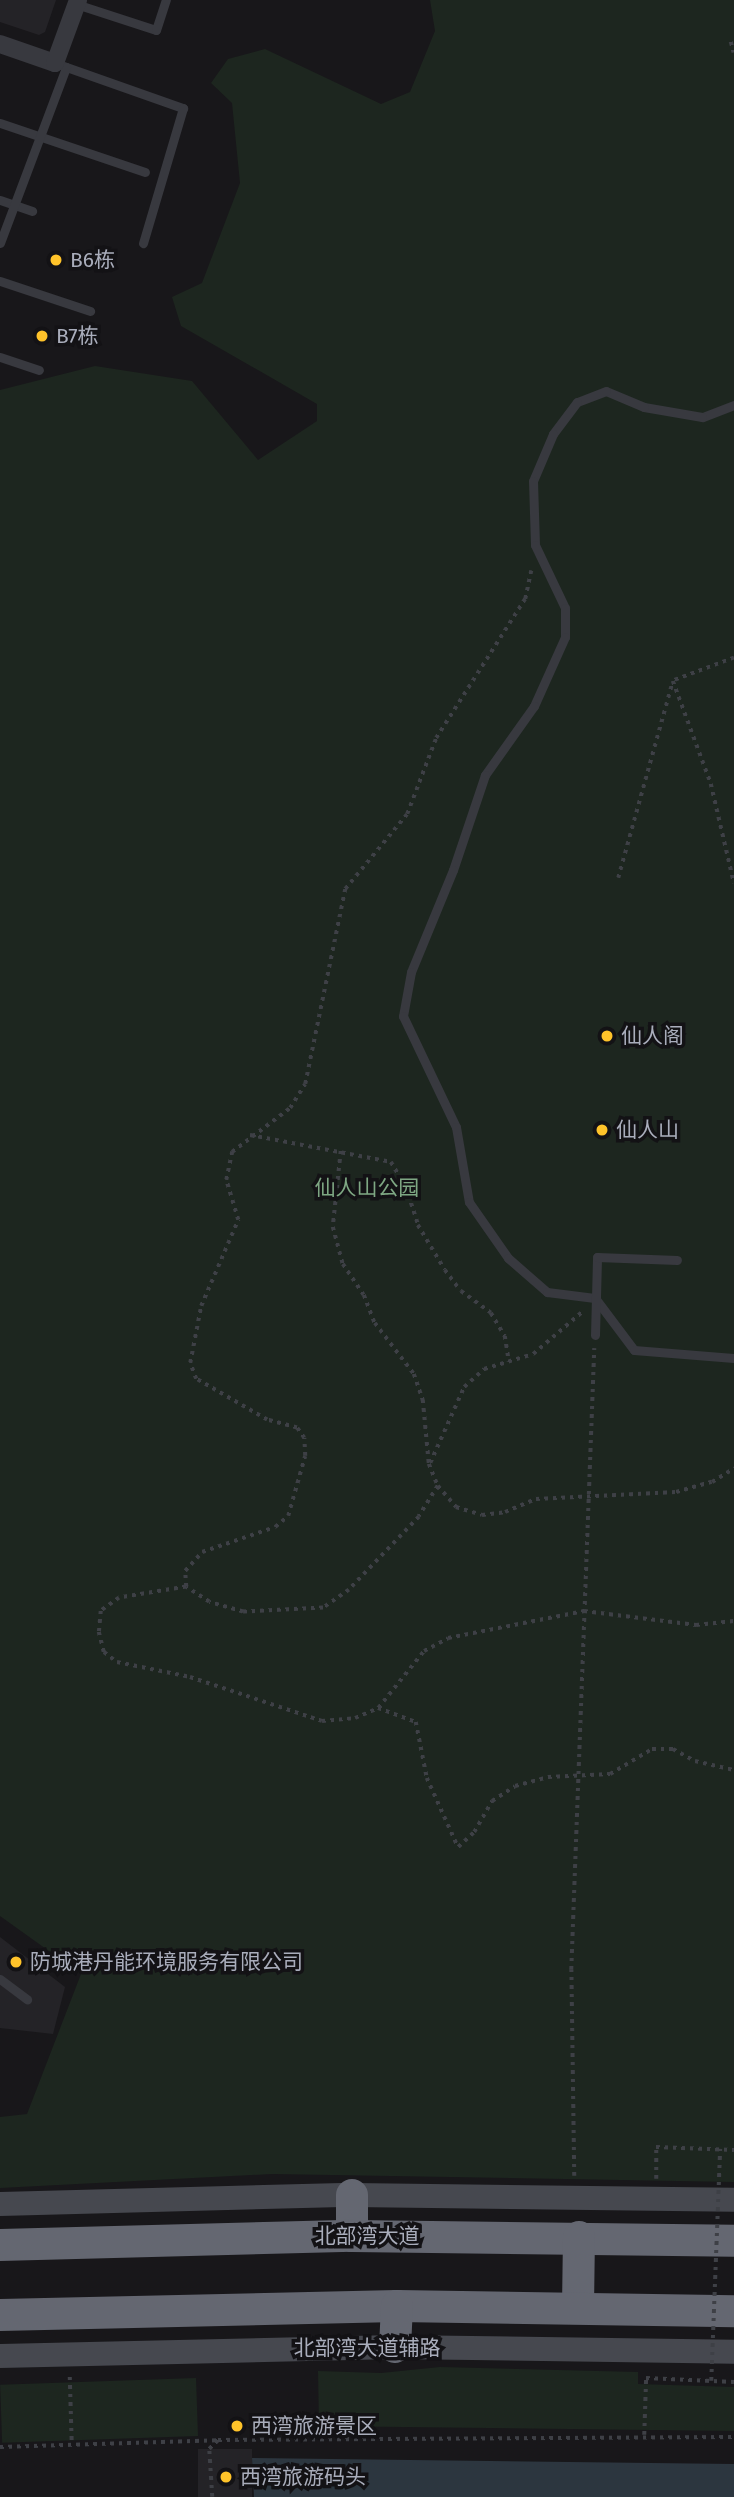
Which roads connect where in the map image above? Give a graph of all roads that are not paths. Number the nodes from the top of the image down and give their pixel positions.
1 (166, 0) edge
2 (77, 2) edge
3 (0, 44) edge
4 (61, 65) junction
5 (0, 123) edge
6 (42, 137) junction
7 (145, 172) dead end
8 (0, 200) edge
9 (13, 204) junction
10 (32, 211) dead end
11 (0, 243) edge
12 (144, 243) dead end
13 (0, 281) edge
14 (90, 311) dead end
15 (0, 357) edge
16 (39, 370) dead end
17 (734, 405) edge
18 (677, 1259) dead end
19 (596, 1298) junction
20 (595, 1335) road end
21 (734, 1359) edge
22 (0, 1979) edge
23 (27, 1999) dead end
24 (352, 2195) junction
25 (734, 2200) edge
26 (0, 2204) edge
27 (352, 2236) junction
28 (579, 2237) junction
29 (734, 2241) edge
30 (0, 2245) edge
31 (397, 2306) junction
32 (578, 2307) junction
33 (734, 2311) edge
34 (0, 2315) edge
35 (396, 2347) junction
36 (734, 2352) edge
37 (0, 2356) edge

1 - 2 lane
2 - 4 street
3 - 4 street
4 - 6 lane
4 - 12 lane
5 - 6 lane
6 - 7 lane
6 - 9 lane
8 - 9 lane
9 - 10 lane
9 - 11 lane
13 - 14 lane
15 - 16 lane
17 - 19 lane
18 - 19 lane
19 - 20 lane
19 - 21 lane
22 - 23 lane
24 - 25 main road
24 - 26 main road
24 - 27 highway
27 - 28 highway, 北部湾大道
27 - 30 highway, 北部湾大道
28 - 29 highway, 北部湾大道
28 - 32 highway
31 - 32 highway
31 - 34 highway
31 - 35 highway
32 - 33 highway
35 - 36 main road, 北部湾大道辅路
35 - 37 main road, 北部湾大道辅路

